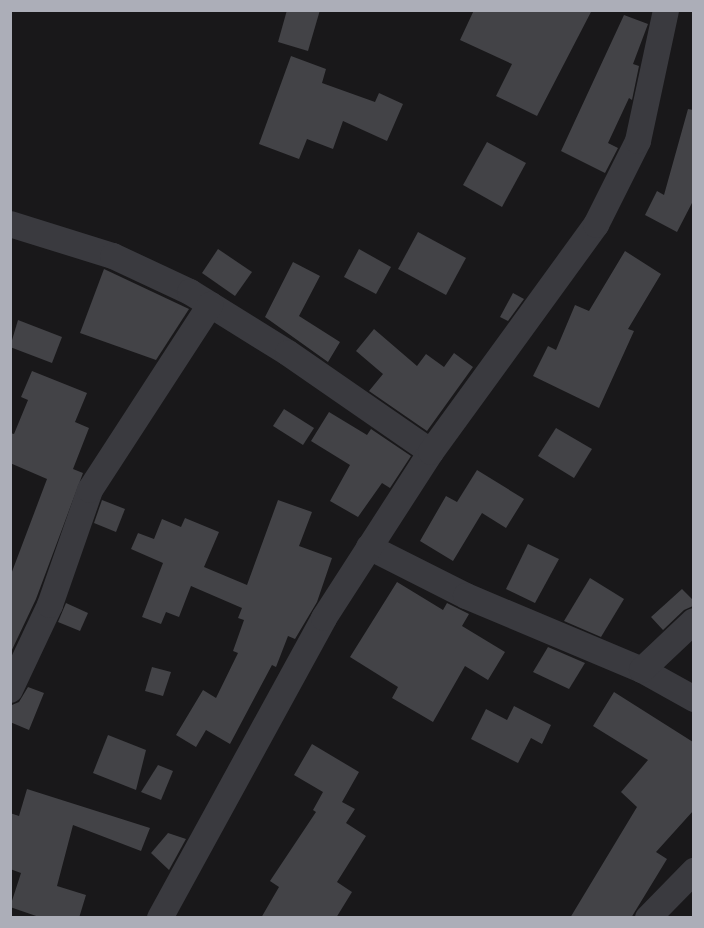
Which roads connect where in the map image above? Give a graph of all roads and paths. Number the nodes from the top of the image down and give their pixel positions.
1 (666, 10) edge
2 (10, 224) edge
3 (210, 305) junction
4 (431, 452) junction
5 (369, 547) junction
6 (693, 621) edge
7 (642, 670) junction
8 (10, 690) edge
9 (693, 699) edge
10 (693, 871) edge
11 (160, 918) edge
12 (648, 918) edge

1 - 4 street
2 - 3 street
3 - 4 street
3 - 8 street
4 - 5 street
5 - 7 street
5 - 11 street
6 - 7 street
7 - 9 street
10 - 12 street

